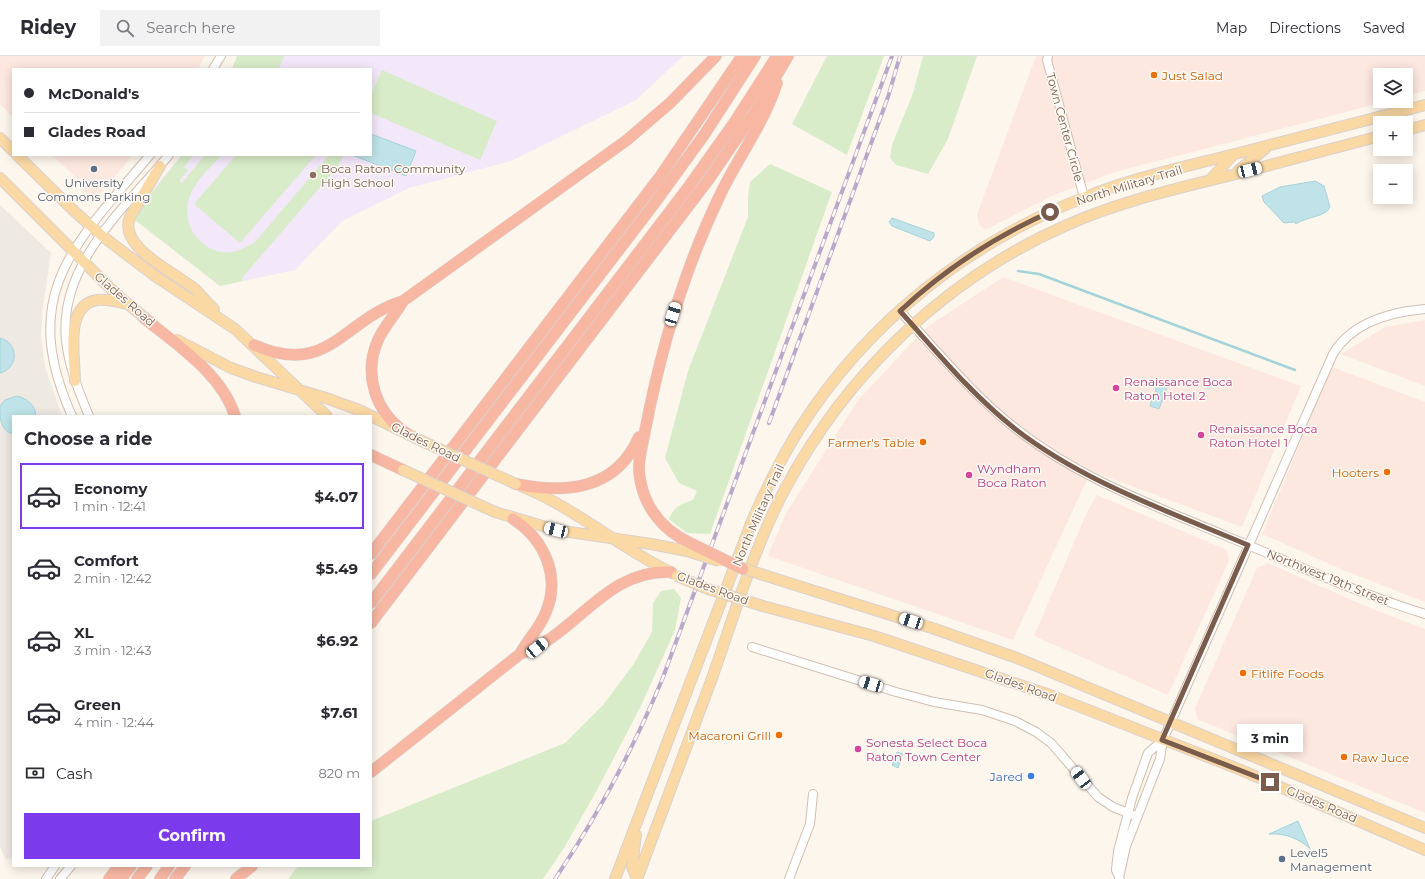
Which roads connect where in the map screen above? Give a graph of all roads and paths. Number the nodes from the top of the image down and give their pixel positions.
1 (223, 56) edge
2 (716, 56) edge
3 (742, 56) edge
4 (756, 56) edge
5 (1048, 56) edge
6 (783, 57) edge
7 (214, 68) edge
8 (220, 68) edge
9 (1425, 105) edge
10 (1425, 125) edge
11 (1413, 128) edge
12 (0, 138) edge
13 (1373, 138) edge
14 (1269, 146) junction
15 (12, 150) edge
16 (1233, 155) junction
17 (18, 156) edge
18 (149, 156) edge
19 (168, 156) edge
20 (160, 166) junction
21 (1235, 174) junction
22 (0, 178) edge
23 (1210, 180) junction
24 (1084, 197) junction
25 (90, 226) junction
26 (101, 235) junction
27 (73, 251) junction
28 (84, 262) junction
29 (403, 301) junction
30 (127, 304) junction
31 (1425, 309) edge
32 (900, 311) junction
33 (144, 318) junction
34 (224, 321) junction
35 (912, 324) junction
36 (254, 345) junction
37 (76, 381) junction
38 (299, 390) junction
39 (648, 412) junction
40 (72, 415) edge
41 (90, 415) edge
42 (235, 415) edge
43 (326, 415) edge
44 (370, 415) edge
45 (372, 416) edge
46 (406, 432) junction
47 (372, 450) edge
48 (372, 455) edge
49 (403, 470) junction
50 (516, 484) junction
51 (513, 519) junction
52 (613, 538) junction
53 (1248, 545) junction
54 (688, 547) junction
55 (372, 553) edge
56 (743, 569) joint
57 (372, 573) edge
58 (674, 574) junction
59 (372, 602) edge
60 (1425, 614) edge
61 (372, 622) edge
62 (752, 647) dead end
63 (520, 654) junction
64 (1171, 721) junction
65 (1162, 740) junction
66 (372, 771) edge
67 (813, 794) dead end
68 (640, 813) junction
69 (1130, 814) junction
70 (1425, 828) edge
71 (1425, 850) edge
72 (54, 867) edge
73 (70, 867) edge
74 (118, 867) edge
75 (130, 867) edge
76 (146, 867) edge
77 (169, 867) edge
78 (184, 867) edge
79 (251, 867) edge
80 (1120, 878) edge
81 (46, 879) edge
82 (60, 879) edge
83 (109, 879) edge
84 (121, 879) edge
85 (137, 879) edge
86 (160, 879) edge
87 (175, 879) edge
88 (236, 879) edge
89 (615, 879) edge
90 (637, 879) edge
91 (789, 879) edge

1 - 7 street
1 - 8 street
2 - 29 highway
3 - 55 highway
4 - 57 highway
5 - 24 street, Town Center Circle
6 - 39 highway
6 - 59 highway
6 - 61 highway
9 - 14 main road, North Military Trail
10 - 11 main road
12 - 15 main road
13 - 21 main road, North Military Trail
14 - 16 main road, North Military Trail
14 - 21 main road
16 - 23 main road
16 - 24 main road, North Military Trail
17 - 25 main road, Glades Road
18 - 25 street
19 - 20 street
20 - 26 street
20 - 34 main road
21 - 23 main road, North Military Trail
22 - 27 main road, Glades Road
23 - 35 main road, North Military Trail
24 - 32 main road, North Military Trail
25 - 26 main road, Glades Road
25 - 27 street
26 - 28 street
26 - 34 main road, Glades Road
27 - 28 main road, Glades Road
27 - 40 street
28 - 30 main road, Glades Road
28 - 37 street
29 - 36 highway
29 - 46 highway
30 - 33 main road, Glades Road
30 - 37 main road
31 - 53 street
32 - 35 street, Northwest 19th Street
32 - 68 main road, North Military Trail
33 - 38 main road, Glades Road
33 - 42 highway
34 - 36 main road, Glades Road
35 - 53 street, Northwest 19th Street
35 - 90 main road, North Military Trail
36 - 38 main road, Glades Road
37 - 41 street
38 - 43 main road, Glades Road
38 - 44 main road, Glades Road
39 - 50 highway
39 - 54 highway
45 - 46 main road, Glades Road
46 - 50 main road, Glades Road, bridge
47 - 49 main road, Glades Road
48 - 49 highway
49 - 51 main road, Glades Road, bridge
50 - 52 main road, Glades Road
51 - 52 main road, Glades Road
51 - 63 highway
52 - 54 main road, Glades Road
52 - 58 main road, Glades Road
53 - 60 street, Northwest 19th Street
53 - 64 street
54 - 56 highway, bridge
56 - 64 main road, Glades Road, bridge
58 - 63 highway
58 - 65 main road, Glades Road, bridge
62 - 69 street
63 - 66 highway
64 - 65 street
64 - 70 main road, Glades Road
65 - 69 street
65 - 71 main road, Glades Road
65 - 80 street
67 - 91 street
68 - 89 main road, North Military Trail
68 - 90 main road
69 - 80 street
72 - 81 street
73 - 82 street
74 - 83 highway
75 - 84 highway
76 - 85 highway
77 - 86 highway
78 - 87 highway
79 - 88 highway

